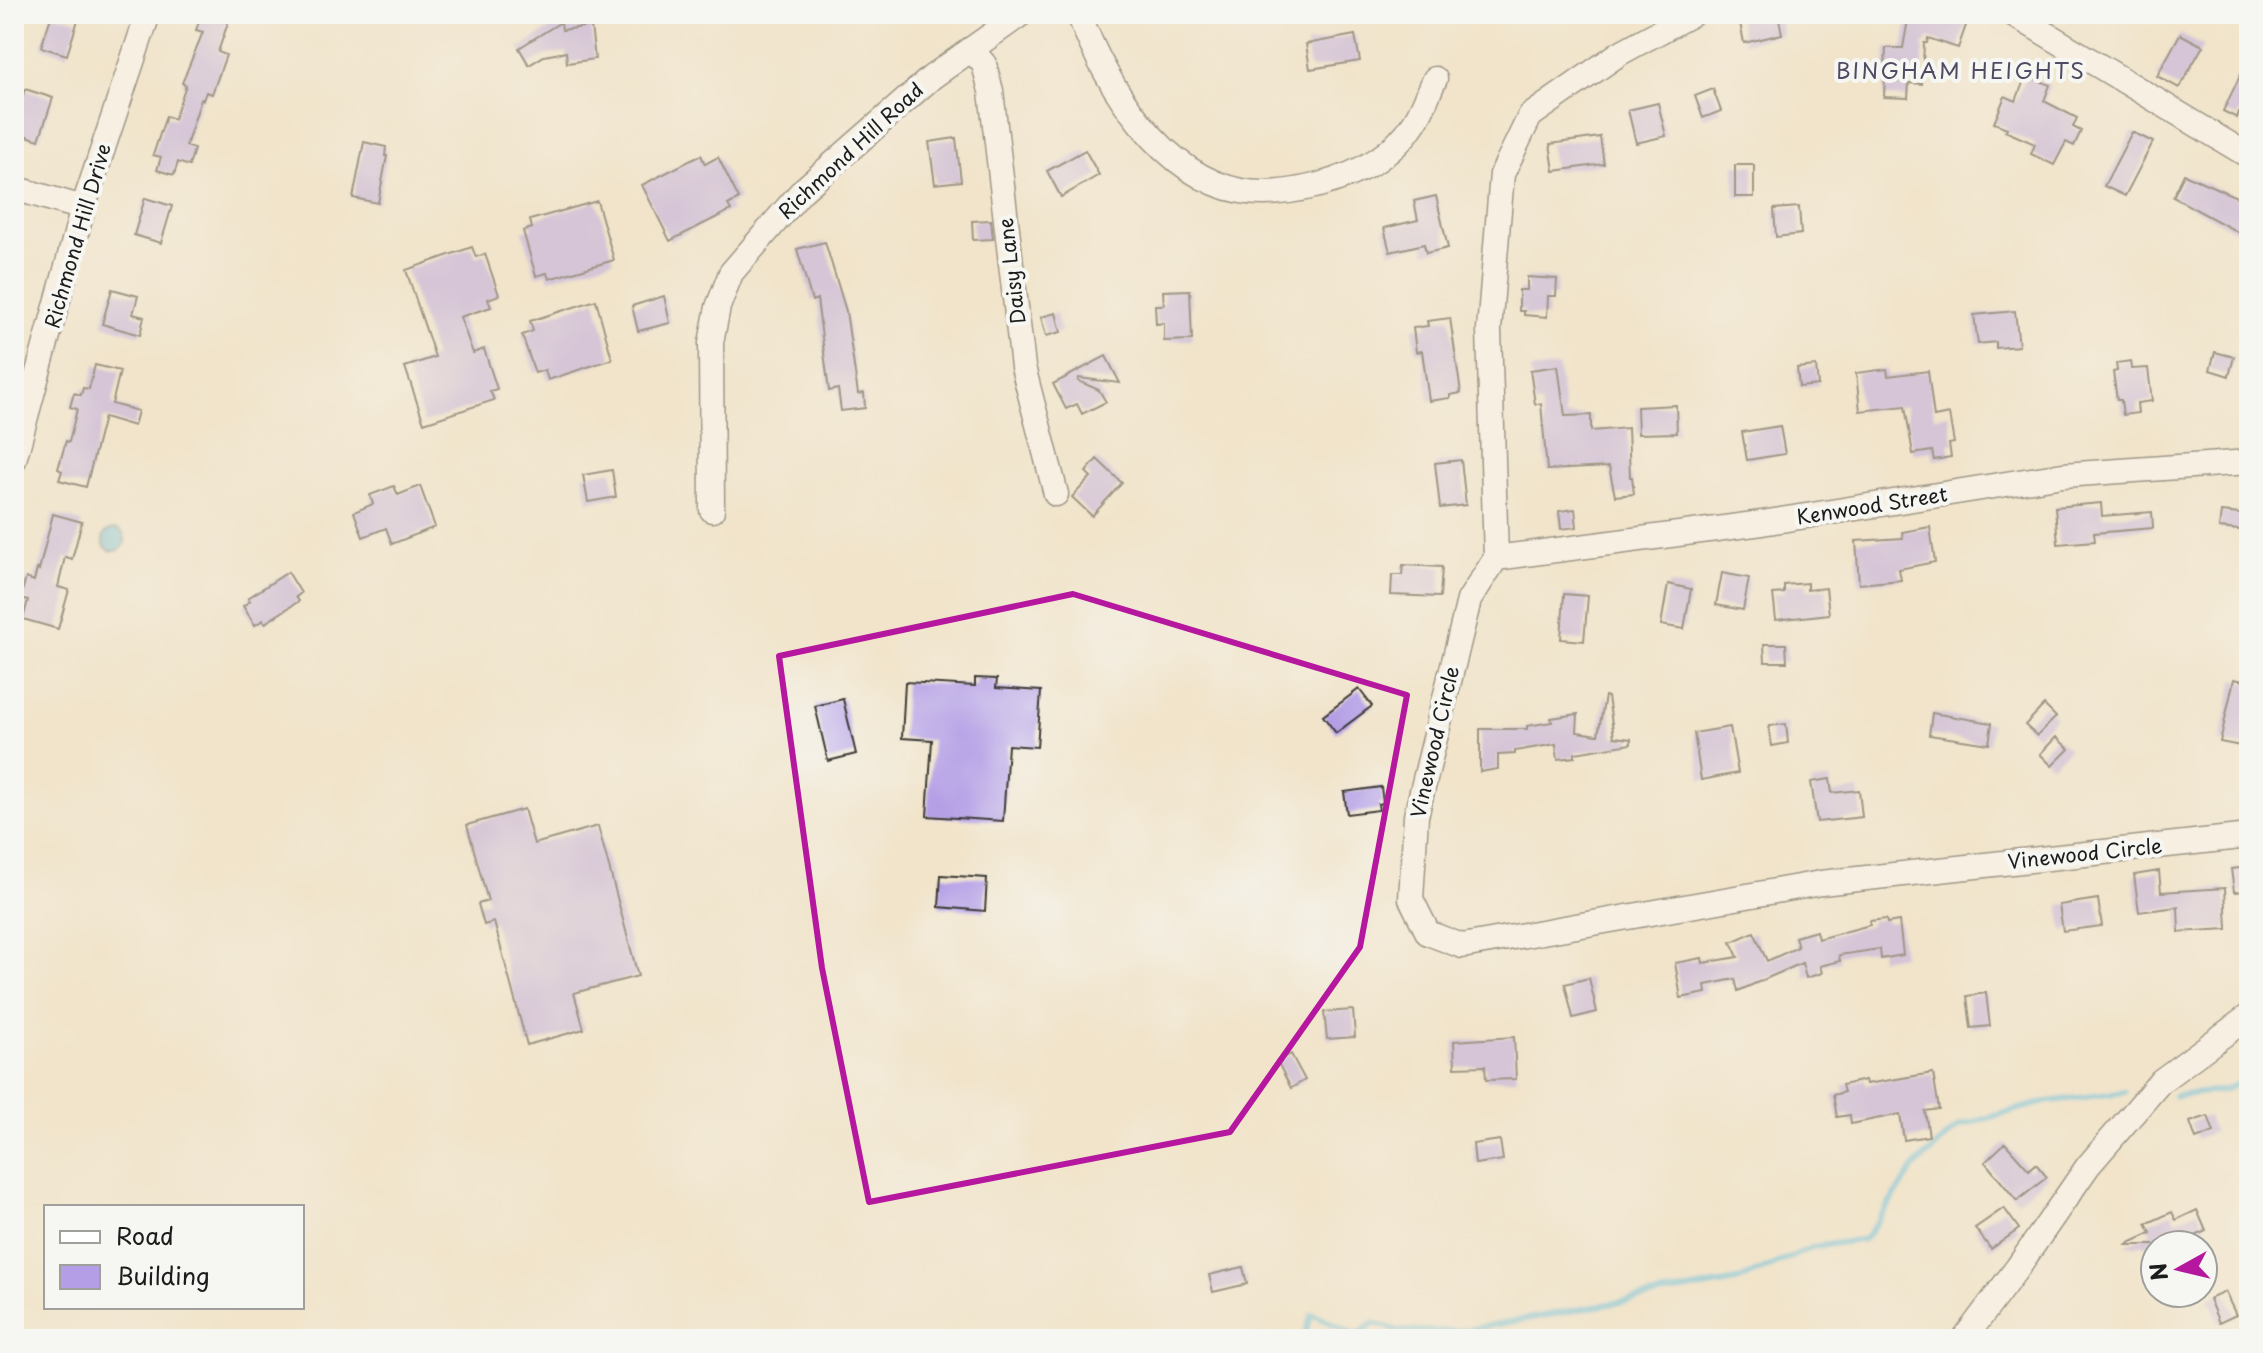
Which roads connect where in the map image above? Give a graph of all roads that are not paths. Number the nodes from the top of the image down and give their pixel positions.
1 (148, 14) edge
2 (1021, 14) edge
3 (1079, 14) edge
4 (1692, 14) edge
5 (2013, 14) edge
6 (971, 49) junction
7 (1435, 79) dead end
8 (2249, 156) edge
9 (14, 188) edge
10 (83, 208) junction
11 (14, 460) edge
12 (2249, 462) edge
13 (1056, 494) dead end
14 (712, 510) dead end
15 (1496, 558) junction
16 (2249, 836) edge
17 (2249, 1016) edge
18 (1964, 1339) edge

1 - 10 street, Richmond Hill Drive
2 - 6 street, Richmond Hill Road
3 - 7 street
4 - 15 street
5 - 8 street
6 - 13 street, Daisy Lane
6 - 14 street, Richmond Hill Road
9 - 10 street
10 - 11 street, Richmond Hill Drive
12 - 15 street, Kenwood Street
15 - 16 street, Vinewood Circle
17 - 18 street

